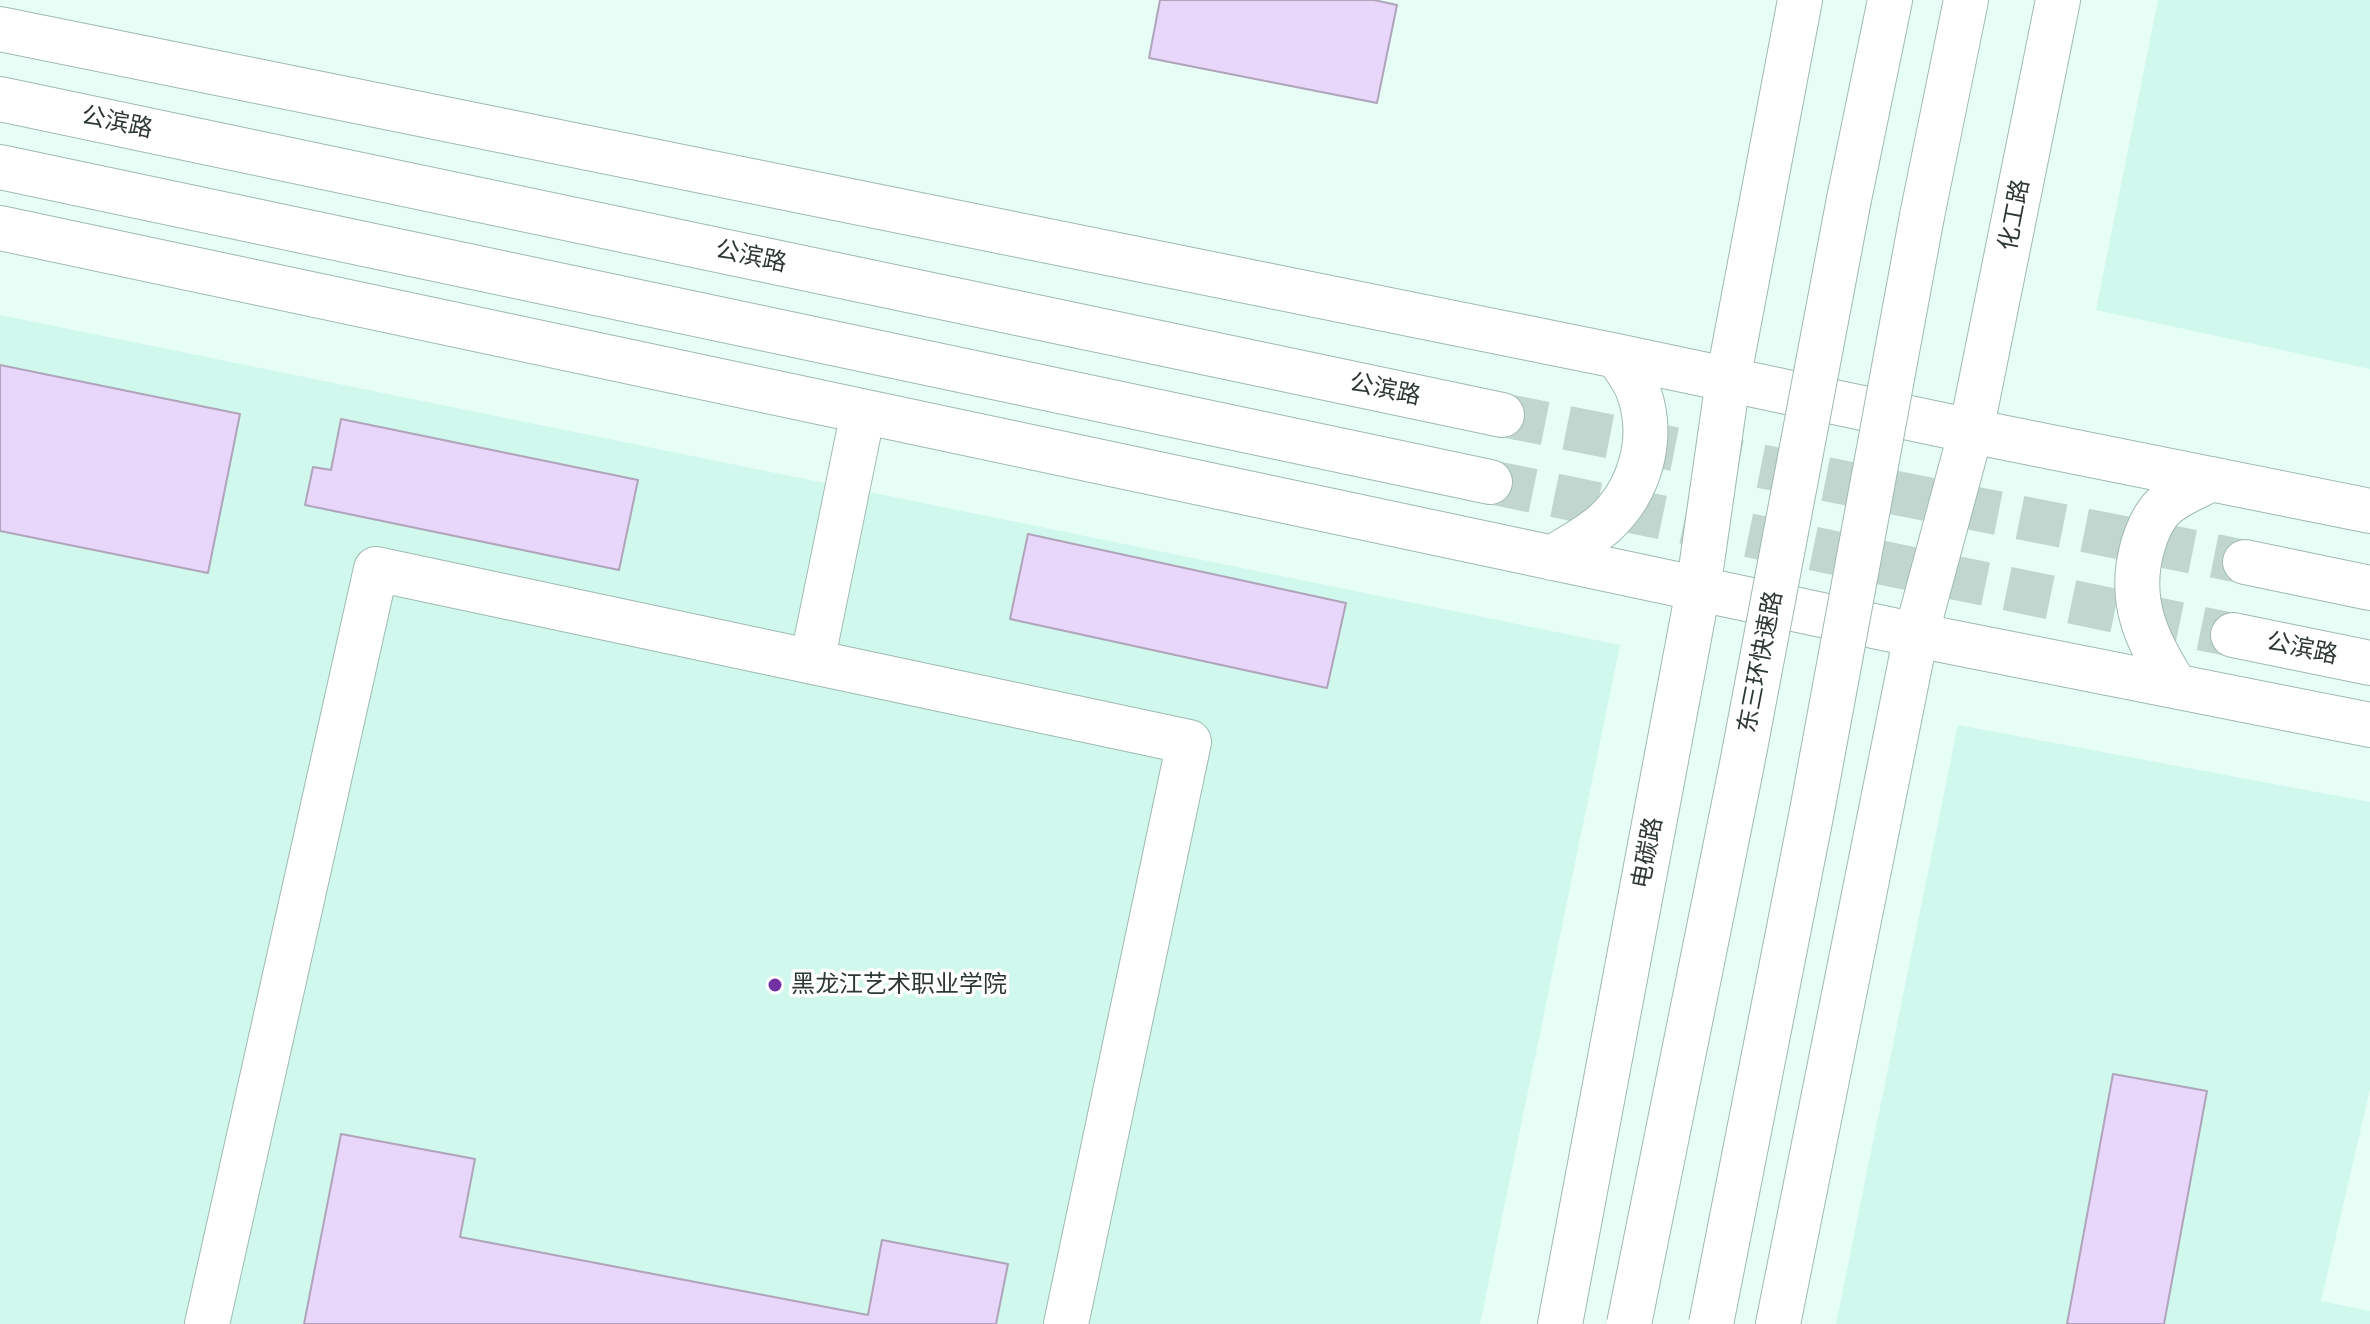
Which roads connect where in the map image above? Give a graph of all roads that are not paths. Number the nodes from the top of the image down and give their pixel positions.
1 (1800, 0) edge
2 (1890, 0) edge
3 (1966, 0) edge
4 (2058, 0) edge
5 (0, 29) edge
6 (0, 99) edge
7 (0, 167) edge
8 (0, 228) edge
9 (1617, 356) junction
10 (1728, 380) junction
11 (863, 412) junction
12 (1502, 415) tunnel mouth
13 (1971, 431) junction
14 (2212, 479) junction
15 (1490, 482) tunnel mouth
16 (2370, 511) edge
17 (1552, 558) junction
18 (2245, 562) tunnel mouth
19 (2370, 588) edge
20 (1698, 590) junction
21 (1916, 635) junction
22 (2233, 635) tunnel mouth
23 (812, 662) junction
24 (2370, 663) edge
25 (2175, 685) junction
26 (2370, 725) edge
27 (207, 1324) edge
28 (1066, 1324) edge
29 (1560, 1324) edge
30 (1629, 1324) edge
31 (1711, 1324) edge
32 (1778, 1324) edge

1 - 10 main road
2 - 30 main road, 东三环快速路, bridge
3 - 31 main road, bridge
4 - 13 main road, 化工路
5 - 9 main road
6 - 12 main road, 公滨路
7 - 15 main road
8 - 11 main road
9 - 10 main road
9 - 17 main road
10 - 13 main road
10 - 20 main road, 电碳路
11 - 17 main road
11 - 23 main road
13 - 14 main road
13 - 21 main road
14 - 16 main road
14 - 25 main road
17 - 20 main road
18 - 19 main road
20 - 21 main road
20 - 29 main road, 电碳路
21 - 25 main road
21 - 32 main road
22 - 24 main road, 公滨路
23 - 27 main road
23 - 28 main road
25 - 26 main road

